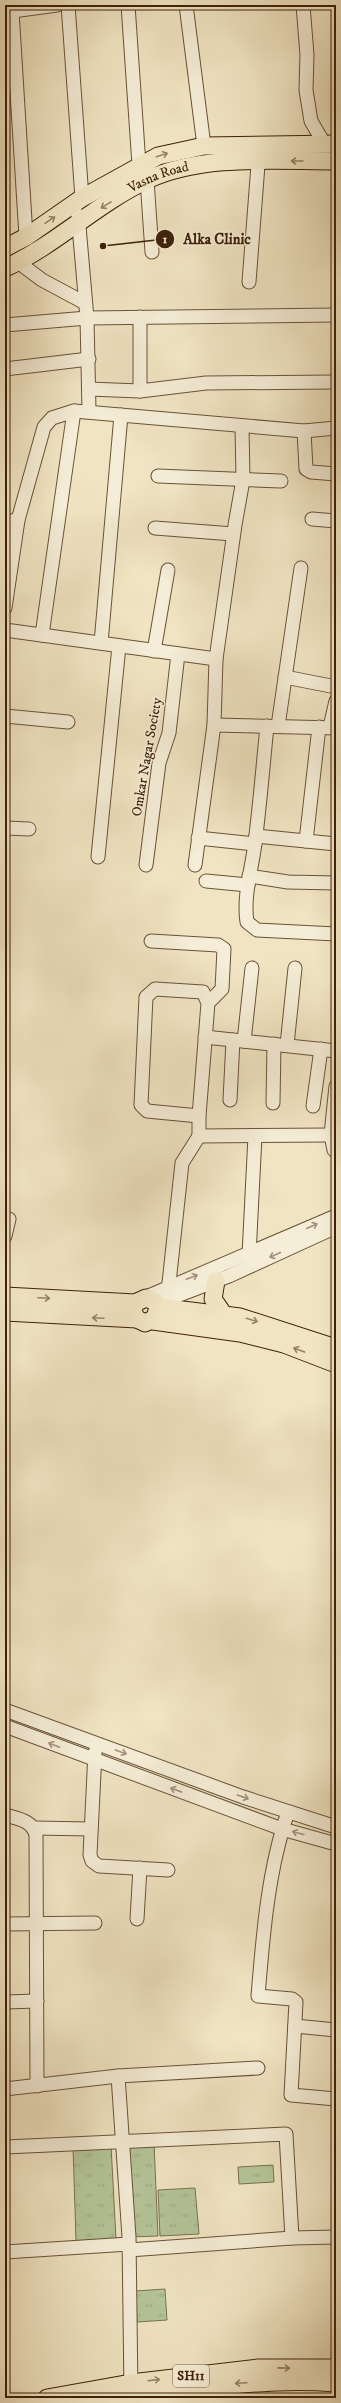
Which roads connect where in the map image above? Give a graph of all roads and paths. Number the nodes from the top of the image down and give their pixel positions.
1 (56, 5) edge
2 (68, 5) edge
3 (128, 5) edge
4 (186, 5) edge
5 (303, 5) edge
6 (8, 12) edge
7 (330, 144) edge
8 (204, 146) junction
9 (259, 153) junction
10 (336, 160) edge
11 (143, 173) junction
12 (79, 200) junction
13 (78, 222) junction
14 (26, 237) junction
15 (5, 248) edge
16 (152, 252) dead end
17 (12, 265) edge
18 (249, 282) dead end
19 (85, 303) junction
20 (336, 315) edge
21 (140, 317) junction
22 (87, 318) junction
23 (5, 325) edge
24 (89, 358) junction
25 (5, 369) edge
26 (336, 382) edge
27 (89, 389) junction
28 (140, 391) junction
29 (74, 411) junction
30 (89, 411) junction
31 (121, 415) junction
32 (242, 426) junction
33 (336, 428) edge
34 (304, 431) junction
35 (336, 474) edge
36 (158, 476) dead end
37 (244, 480) junction
38 (282, 481) dead end
39 (312, 519) dead end
40 (18, 520) junction
41 (336, 520) edge
42 (5, 522) edge
43 (155, 528) dead end
44 (234, 534) junction
45 (301, 568) dead end
46 (168, 570) dead end
47 (5, 608) edge
48 (5, 630) edge
49 (42, 635) junction
50 (101, 643) junction
51 (118, 646) junction
52 (154, 651) junction
53 (178, 654) junction
54 (216, 659) junction
55 (285, 677) junction
56 (336, 686) edge
57 (336, 701) edge
58 (5, 716) edge
59 (68, 722) dead end
60 (214, 725) junction
61 (272, 726) junction
62 (329, 727) edge
63 (5, 828) edge
64 (30, 829) dead end
65 (198, 838) junction
66 (256, 840) junction
67 (306, 841) junction
68 (336, 844) edge
69 (98, 857) dead end
70 (146, 864) dead end
71 (195, 865) dead end
72 (206, 881) dead end
73 (249, 881) junction
74 (336, 883) edge
75 (336, 934) edge
76 (151, 941) dead end
77 (252, 968) dead end
78 (295, 968) dead end
79 (208, 1003) junction
80 (205, 1037) junction
81 (238, 1040) junction
82 (274, 1044) junction
83 (287, 1045) junction
84 (320, 1049) junction
85 (336, 1051) edge
86 (336, 1086) edge
87 (230, 1100) dead end
88 (273, 1103) dead end
89 (313, 1106) dead end
90 (199, 1116) junction
91 (331, 1135) junction
92 (199, 1136) junction
93 (255, 1136) junction
94 (334, 1150) dead end
95 (336, 1216) edge
96 (10, 1219) dead end
97 (336, 1227) edge
98 (5, 1236) edge
99 (248, 1255) junction
100 (216, 1281) junction
101 (5, 1296) edge
102 (152, 1305) junction
103 (5, 1312) edge
104 (224, 1315) junction
105 (336, 1348) edge
106 (336, 1364) edge
107 (5, 1710) edge
108 (5, 1726) edge
109 (95, 1743) junction
110 (94, 1760) junction
111 (288, 1812) junction
112 (5, 1815) edge
113 (336, 1827) edge
114 (34, 1828) junction
115 (91, 1829) junction
116 (282, 1829) junction
117 (336, 1844) edge
118 (140, 1868) junction
119 (168, 1870) dead end
120 (137, 1919) dead end
121 (37, 1923) junction
122 (95, 1923) dead end
123 (5, 1924) edge
124 (37, 2001) junction
125 (5, 2002) edge
126 (295, 2026) junction
127 (336, 2030) edge
128 (258, 2068) dead end
129 (118, 2076) junction
130 (37, 2086) junction
131 (5, 2089) edge
132 (336, 2099) edge
133 (122, 2141) junction
134 (5, 2147) edge
135 (336, 2237) edge
136 (292, 2238) junction
137 (129, 2247) junction
138 (5, 2252) edge
139 (336, 2368) edge
140 (336, 2383) edge
141 (128, 2393) edge
142 (47, 2398) edge

1 - 6 street
2 - 12 street
3 - 11 street
4 - 8 street
5 - 7 street
6 - 14 street
7 - 9 main road, Vasna Road
8 - 9 main road, Vasna Road
11 -> 8 main road, Vasna Road
10 -> 9 main road, Vasna Road
9 - 11 main road, Vasna Road
9 - 18 street
11 - 12 main road, Vasna Road
11 -> 13 main road, Vasna Road
11 - 16 street
12 - 13 street
14 -> 12 main road, Vasna Road
13 - 17 main road, Vasna Road
13 - 19 street
14 - 15 main road, Vasna Road
17 - 19 street
19 - 22 street
20 - 21 street
21 - 22 street
21 - 28 street
22 - 23 street
22 - 24 street
24 - 25 street
24 - 27 street
26 - 28 street
27 - 28 street
27 - 30 street
29 - 30 street
29 - 40 street
29 - 49 street
30 - 31 street
31 - 32 street
31 - 50 street
32 - 34 street
32 - 37 street
33 - 34 street
34 - 35 street
36 - 37 street
37 - 38 street
37 - 44 street
39 - 41 street
40 - 42 street
40 - 47 street
43 - 44 street
44 - 54 street
45 - 55 street
46 - 52 street
48 - 49 street
49 - 50 street
50 - 51 street
51 - 52 street
51 - 69 street
52 - 53 street
53 - 54 street
53 - 70 street, Omkar Nagar Society
54 - 60 street
55 - 56 street
55 - 61 street
57 - 62 street
58 - 59 street
60 - 61 street
60 - 65 street
61 - 62 street
61 - 66 street
62 - 67 street
63 - 64 street
65 - 66 street
65 - 71 street
66 - 67 street
66 - 73 street
67 - 68 street
72 - 73 street
73 - 74 street
73 - 75 street
76 - 79 street
77 - 81 street
78 - 83 street
79 - 80 street
79 - 90 street
80 - 81 street
80 - 90 street
81 - 82 street
81 - 87 street
82 - 83 street
82 - 88 street
83 - 84 street
84 - 85 street
84 - 89 street
86 - 91 street
90 - 92 street
91 - 93 street
91 - 94 street
92 - 93 street
92 - 102 street
93 - 99 street
99 -> 95 street
96 - 98 street
97 -> 100 street
102 -> 99 street
100 - 102 street
100 - 104 main road
101 -> 102 main road
102 -> 103 main road
102 - 104 main road
106 -> 102 main road
104 -> 105 main road
107 - 109 street
110 -> 108 street
109 - 110 street
109 -> 111 street
110 - 115 street
116 -> 110 street
111 - 113 street
111 - 116 street
112 - 114 street
114 - 115 street
114 - 121 street
115 - 118 street
117 -> 116 street
116 - 126 street
118 - 119 street
118 - 120 street
121 - 122 street
121 - 123 street
121 - 124 street
124 - 125 street
124 - 130 street
126 - 127 street
126 - 132 street
128 - 129 street
129 - 130 street
129 - 133 street
130 - 131 street
133 - 134 street
133 - 136 street
133 - 137 street
135 - 136 street
136 - 137 street
137 - 138 street
137 - 141 street
141 -> 139 main road, SH11
140 -> 141 main road, SH11
141 - 142 main road, SH11

